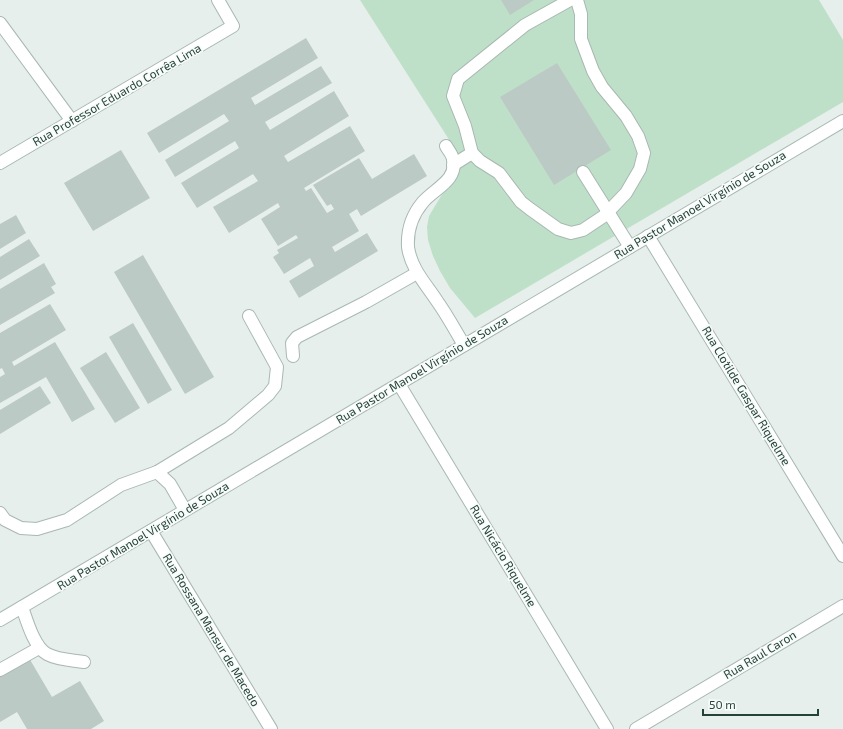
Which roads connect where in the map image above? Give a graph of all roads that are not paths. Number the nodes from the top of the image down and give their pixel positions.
1 (218, 0) edge
2 (570, 0) edge
3 (577, 0) edge
4 (0, 23) edge
5 (72, 121) junction
6 (843, 121) edge
7 (446, 146) dead end
8 (472, 153) junction
9 (0, 164) edge
10 (453, 165) junction
11 (584, 172) dead end
12 (608, 211) junction
13 (648, 236) junction
14 (630, 247) junction
15 (417, 273) junction
16 (249, 316) dead end
17 (464, 345) junction
18 (293, 356) dead end
19 (399, 384) junction
20 (157, 472) junction
21 (185, 510) junction
22 (0, 513) edge
23 (151, 531) junction
24 (843, 556) edge
25 (843, 606) edge
26 (22, 607) junction
27 (0, 620) edge
28 (39, 648) junction
29 (84, 662) dead end
30 (0, 670) edge
31 (271, 729) edge
32 (606, 729) edge
33 (636, 729) edge

1 - 5 street, Rua Professor Eduardo Corrêa Lima
2 - 8 street
3 - 12 street
4 - 5 street
5 - 9 street, Rua Professor Eduardo Corrêa Lima
6 - 13 street, Rua Pastor Manoel Virgínio de Souza
7 - 10 street
8 - 10 street
8 - 12 street
10 - 15 street
11 - 12 street
12 - 14 street
13 - 14 street, Rua Pastor Manoel Virgínio de Souza
13 - 24 street, Rua Clotilde Gaspar Riquelme
14 - 17 street, Rua Pastor Manoel Virgínio de Souza
15 - 17 street
15 - 18 street
16 - 20 street
17 - 19 street, Rua Pastor Manoel Virgínio de Souza
19 - 21 street, Rua Pastor Manoel Virgínio de Souza
19 - 32 street, Rua Nicácio Riquelme
20 - 21 street
20 - 22 street
21 - 23 street, Rua Pastor Manoel Virgínio de Souza
23 - 26 street, Rua Pastor Manoel Virgínio de Souza
23 - 31 street, Rua Rossana Mansur de Macedo
25 - 33 street, Rua Raul Caron
26 - 27 street, Rua Pastor Manoel Virgínio de Souza
26 - 28 street
28 - 29 street
28 - 30 street

